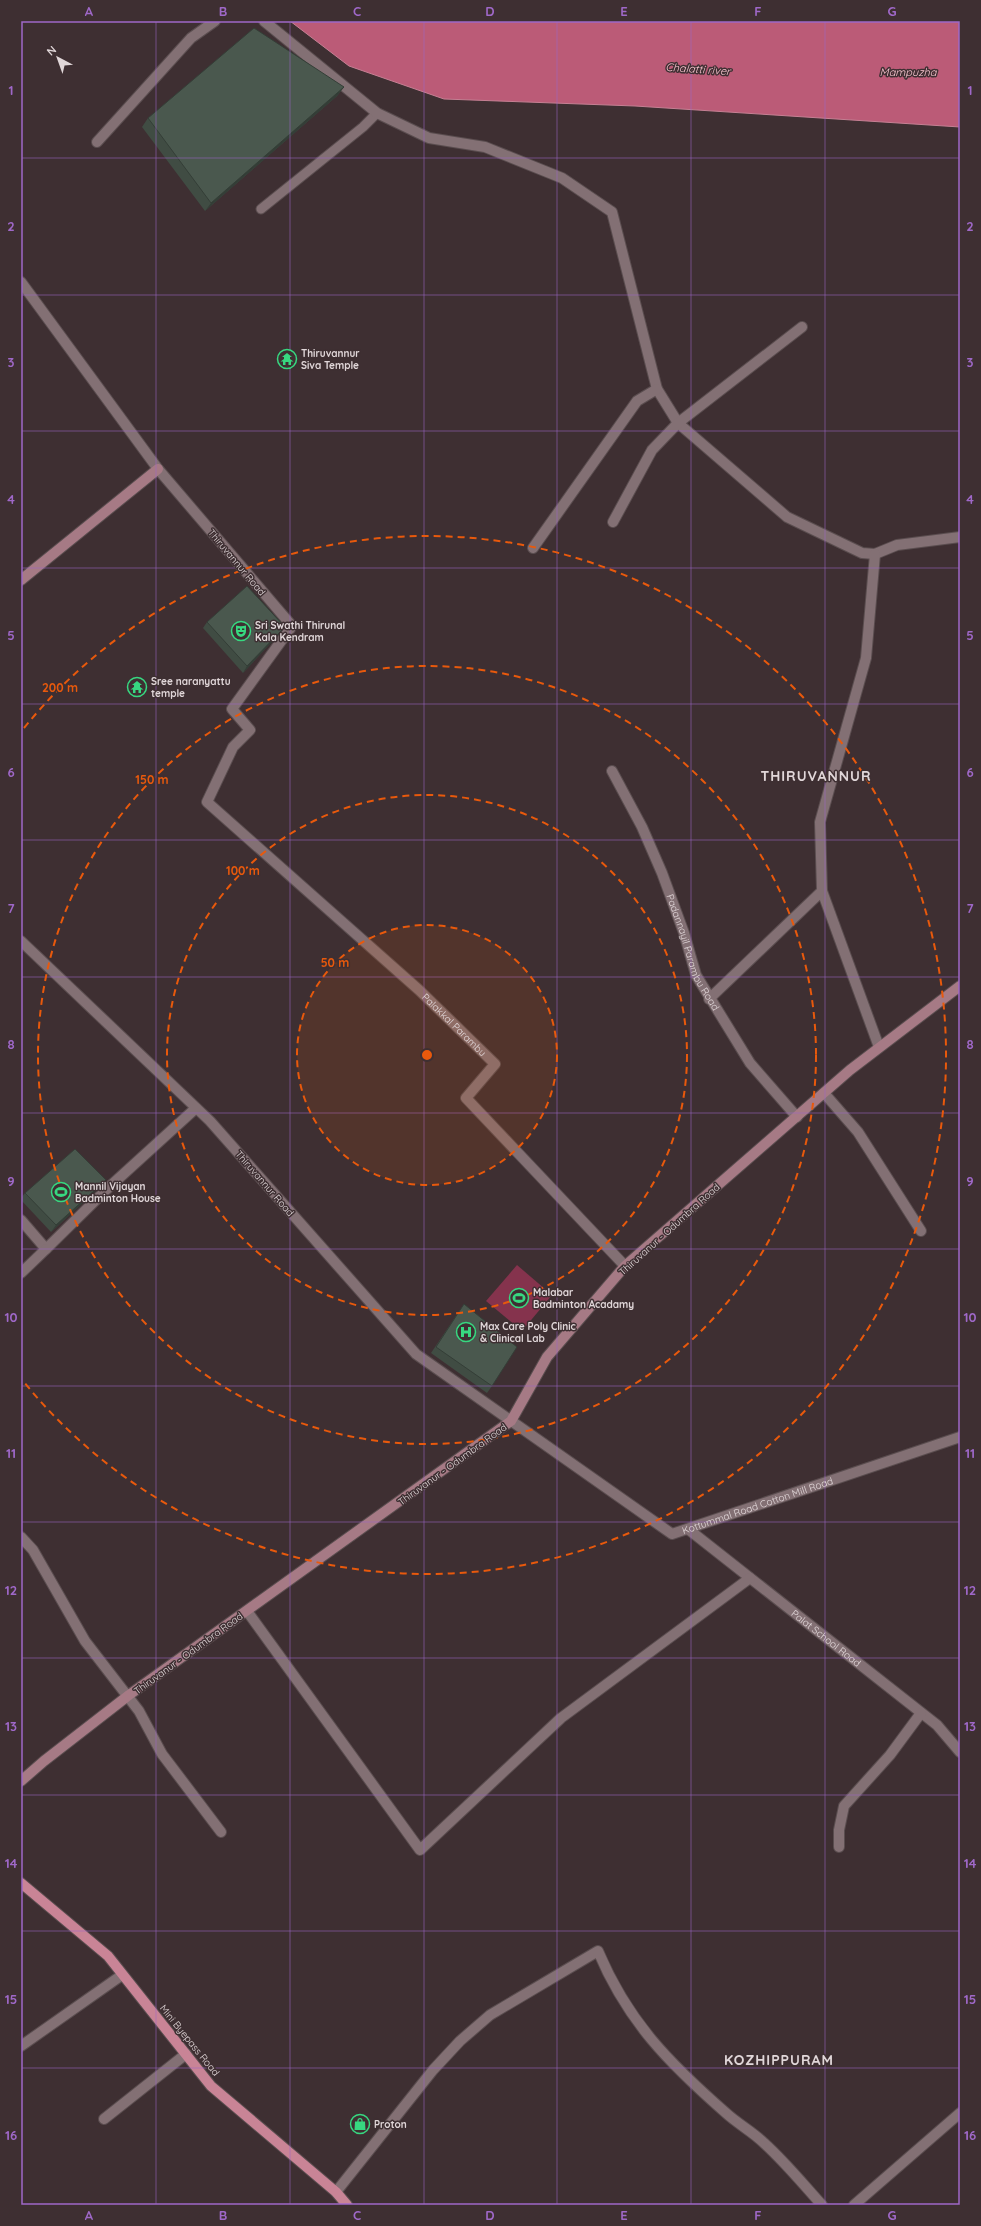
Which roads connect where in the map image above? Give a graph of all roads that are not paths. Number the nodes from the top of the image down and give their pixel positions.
1 (215, 21) edge
2 (264, 21) edge
3 (377, 113) junction
4 (98, 142) dead end
5 (261, 209) dead end
6 (21, 282) edge
7 (802, 327) dead end
8 (658, 389) junction
9 (678, 423) junction
10 (158, 469) junction
11 (613, 522) dead end
12 (960, 537) edge
13 (533, 548) dead end
14 (875, 554) junction
15 (21, 580) edge
16 (612, 771) dead end
17 (207, 802) joint
18 (822, 891) junction
19 (21, 941) edge
20 (960, 986) edge
21 (709, 999) junction
22 (880, 1047) junction
23 (824, 1093) junction
24 (196, 1108) junction
25 (797, 1118) junction
26 (21, 1220) edge
27 (921, 1231) dead end
28 (46, 1249) junction
29 (625, 1266) junction
30 (21, 1273) edge
31 (511, 1421) junction
32 (960, 1437) edge
33 (688, 1529) junction
34 (21, 1537) edge
35 (750, 1578) junction
36 (247, 1611) junction
37 (129, 1695) junction
38 (921, 1713) junction
39 (960, 1752) edge
40 (21, 1782) edge
41 (221, 1832) dead end
42 (839, 1847) dead end
43 (21, 1884) edge
44 (122, 1975) junction
45 (21, 2046) edge
46 (186, 2054) junction
47 (960, 2113) edge
48 (104, 2119) dead end
49 (336, 2192) junction
50 (347, 2205) edge
51 (822, 2205) edge
52 (854, 2205) edge

1 - 4 street
2 - 3 street
3 - 5 lane
3 - 8 street
6 - 10 street
7 - 9 street
8 - 9 street
8 - 13 street
9 - 11 street
9 - 14 street
10 - 15 main road
10 - 17 street, Thiruvannur Road
12 - 14 street
14 - 18 street
16 - 21 street, Padannayil Parambu Road
17 - 29 street, Palakkal Parambu
18 - 21 street
18 - 22 street
19 - 24 street, Thiruvannur Road
20 - 22 main road, Thiruvanur - Odumbra Road
21 - 25 street, Padannayil Parambu Road
22 - 23 main road, Thiruvanur - Odumbra Road
23 - 25 main road, Thiruvanur - Odumbra Road
23 - 27 street
24 - 28 street
24 - 31 street, Thiruvannur Road
25 - 29 main road, Thiruvanur - Odumbra Road
26 - 28 street
28 - 30 street
29 - 31 main road, Thiruvanur - Odumbra Road
31 - 33 street, Kottummal Road Cotton Mill Road
31 - 36 main road, Thiruvanur - Odumbra Road
32 - 33 street, Kottummal Road Cotton Mill Road
33 - 35 street, Palat School Road
34 - 37 street
35 - 36 street
35 - 38 street, Palat School Road
36 - 37 main road, Thiruvanur - Odumbra Road
37 - 40 main road, Thiruvanur - Odumbra Road
37 - 41 street
38 - 39 street, Palat School Road
38 - 42 street
43 - 44 main road, Mini Byepass Road
44 - 45 street
44 - 46 main road, Mini Byepass Road
46 - 48 street
46 - 49 main road, Mini Byepass Road
47 - 52 street
49 - 50 main road, Mini Byepass Road
49 - 51 street

